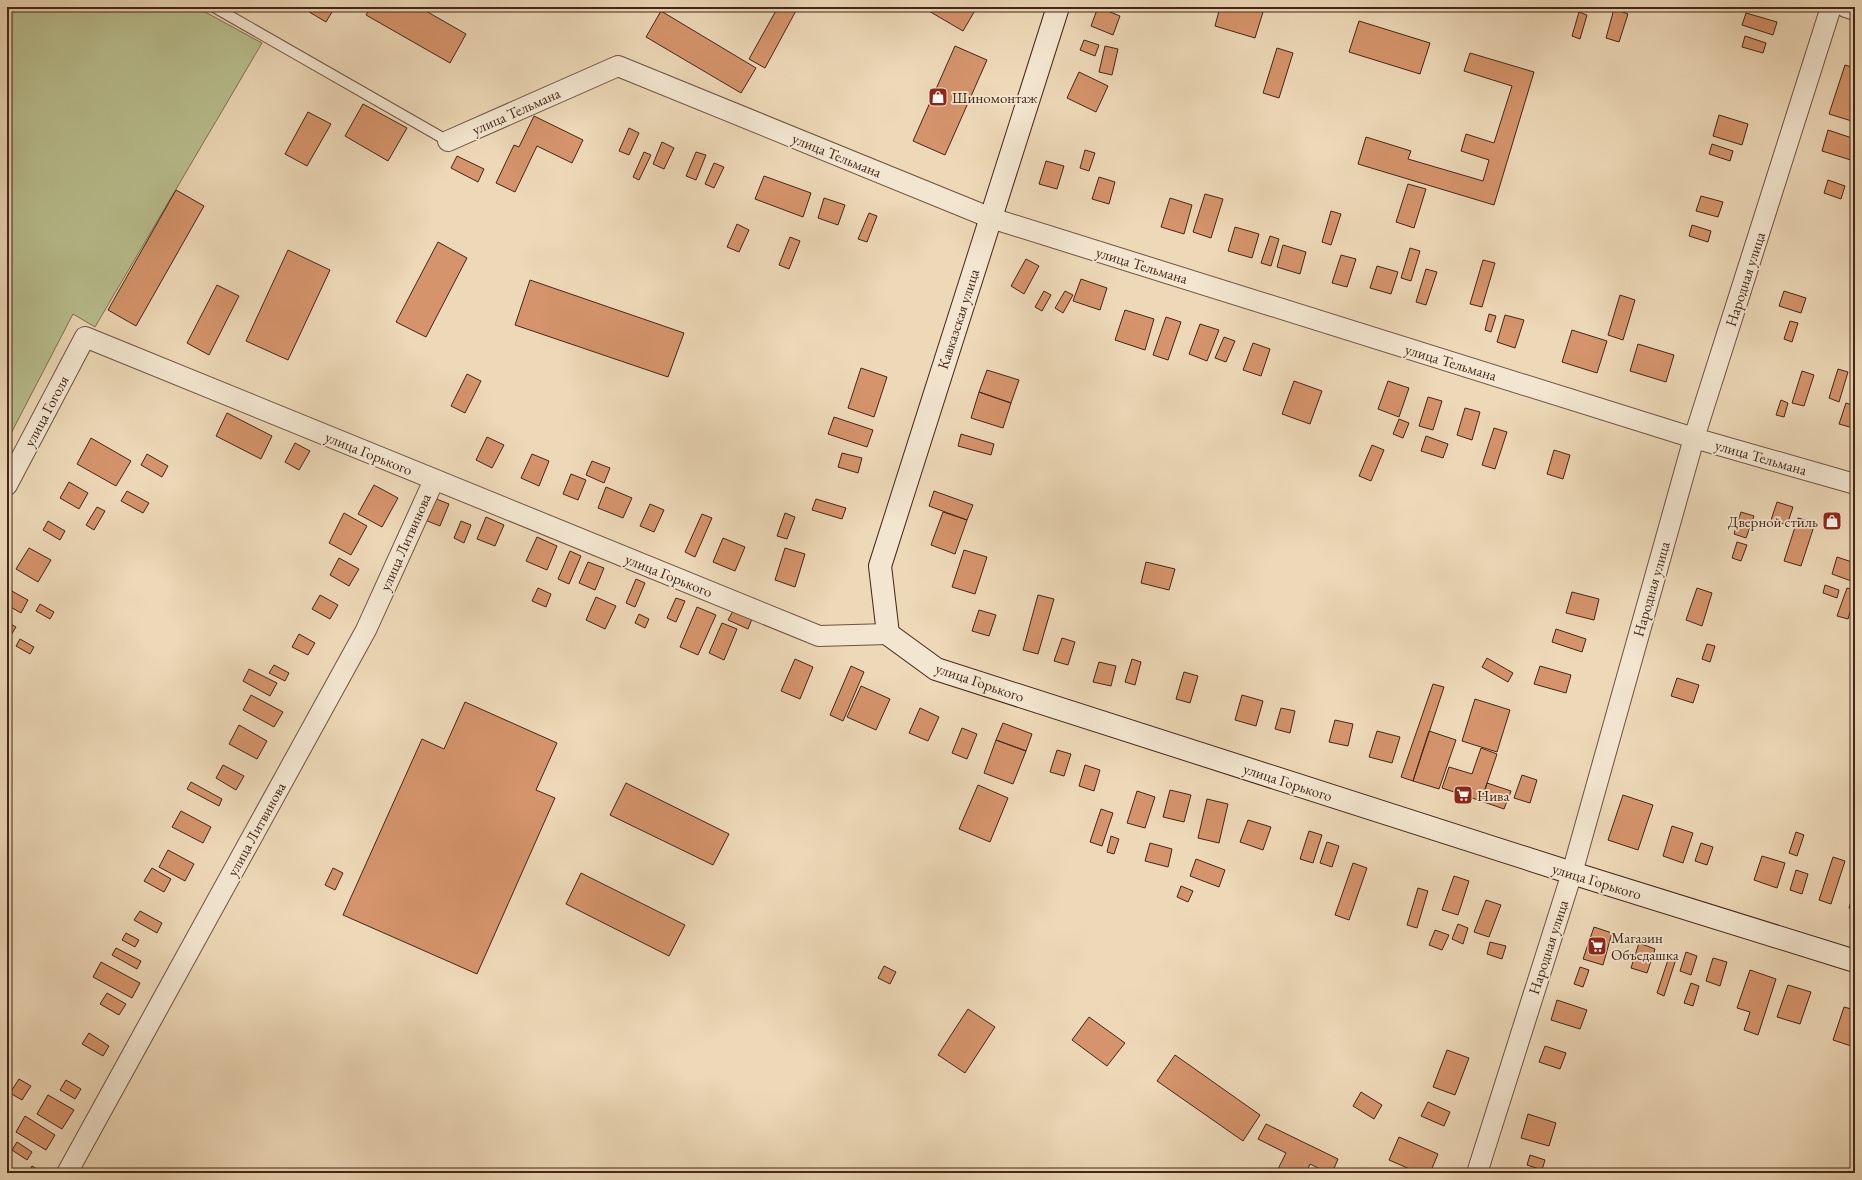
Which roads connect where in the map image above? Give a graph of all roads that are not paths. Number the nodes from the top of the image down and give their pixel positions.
1 (214, 7) edge
2 (1058, 7) edge
3 (1831, 7) edge
4 (1846, 7) edge
5 (1855, 10) edge
6 (448, 141) joint
7 (991, 218) junction
8 (85, 337) joint
9 (1694, 438) junction
10 (434, 480) junction
11 (1855, 484) edge
12 (7, 485) edge
13 (888, 634) junction
14 (1572, 874) junction
15 (1855, 962) edge
16 (67, 1173) edge
17 (1477, 1173) edge

1 - 6 lane
2 - 7 main road, Кавказская улица
3 - 9 street, Народная улица
4 - 5 street
6 - 7 street, улица Тельмана
7 - 9 street, улица Тельмана
7 - 13 main road, Кавказская улица
8 - 10 street, улица Горького
8 - 12 street, улица Гоголя
9 - 11 street, улица Тельмана
9 - 14 street, Народная улица
10 - 13 street, улица Горького
10 - 16 street, улица Литвинова
13 - 14 main road, улица Горького
14 - 15 main road, улица Горького
14 - 17 street, Народная улица

